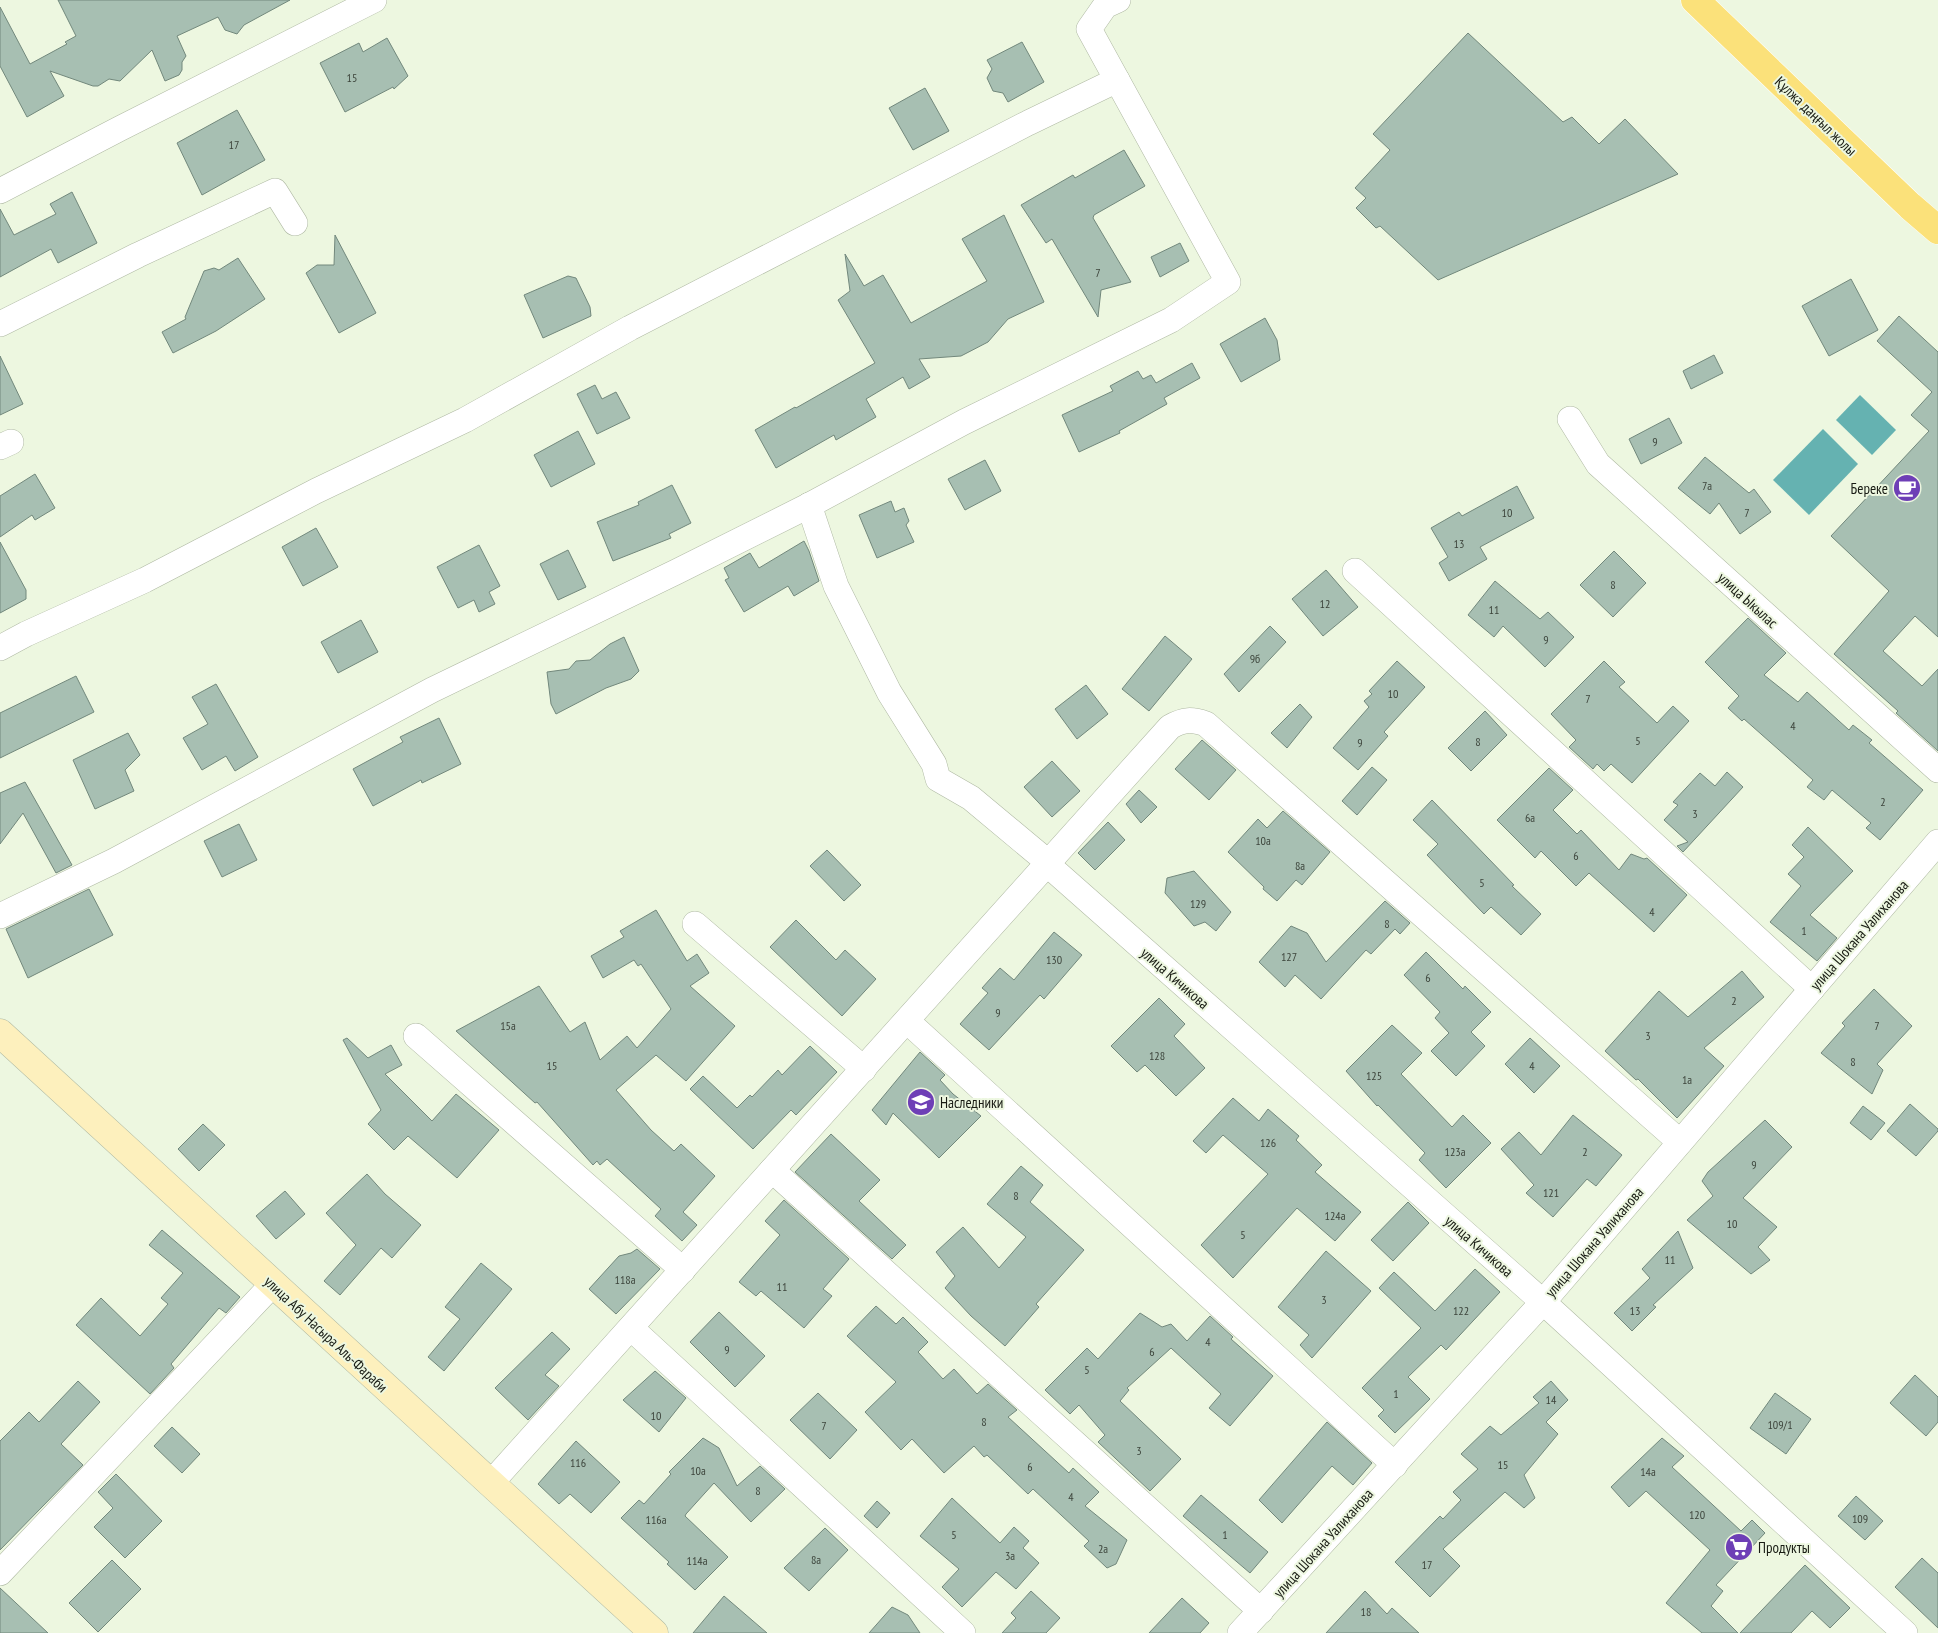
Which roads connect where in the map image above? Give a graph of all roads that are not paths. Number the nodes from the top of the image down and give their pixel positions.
1 (374, 0) edge
2 (1118, 0) edge
3 (1700, 2) edge
4 (1118, 80) junction
5 (0, 191) edge
6 (295, 223) dead end
7 (1938, 230) edge
8 (0, 324) edge
9 (1570, 419) dead end
10 (809, 505) junction
11 (1355, 571) dead end
12 (0, 648) edge
13 (1938, 770) edge
14 (1938, 842) edge
15 (1048, 864) junction
16 (0, 916) edge
17 (695, 924) dead end
18 (1812, 990) junction
19 (907, 1021) junction
20 (0, 1033) edge
21 (416, 1036) dead end
22 (864, 1069) junction
23 (1680, 1142) junction
24 (772, 1170) junction
25 (683, 1270) junction
26 (273, 1284) junction
27 (1543, 1302) junction
28 (631, 1328) junction
29 (1395, 1465) junction
30 (490, 1484) junction
31 (0, 1573) edge
32 (1261, 1611) junction
33 (654, 1633) edge
34 (963, 1633) edge
35 (1240, 1633) edge
36 (1905, 1633) edge

1 - 5 street
2 - 4 street
3 - 7 main road, Құлжа даңғыл жолы
4 - 10 street
4 - 12 street
6 - 8 street
9 - 13 street, улица Ыкылас
10 - 15 street, улица Кичикова
10 - 16 street
11 - 18 street
14 - 18 street, улица Шокана Уалиханова
15 - 19 street
15 - 23 street
15 - 27 street, улица Кичикова
17 - 22 street
18 - 23 street, улица Шокана Уалиханова
19 - 22 street
19 - 29 street
20 - 26 street, улица Абу Насыра Аль-Фараби
21 - 25 street
22 - 24 street
23 - 27 street, улица Шокана Уалиханова
24 - 25 street
24 - 32 street
25 - 28 street
26 - 30 street, улица Абу Насыра Аль-Фараби
26 - 31 street
27 - 29 street, улица Шокана Уалиханова
27 - 36 street, улица Кичикова
28 - 30 street
28 - 34 street
29 - 32 street, улица Шокана Уалиханова
30 - 33 street, улица Абу Насыра Аль-Фараби
32 - 35 street, улица Шокана Уалиханова

